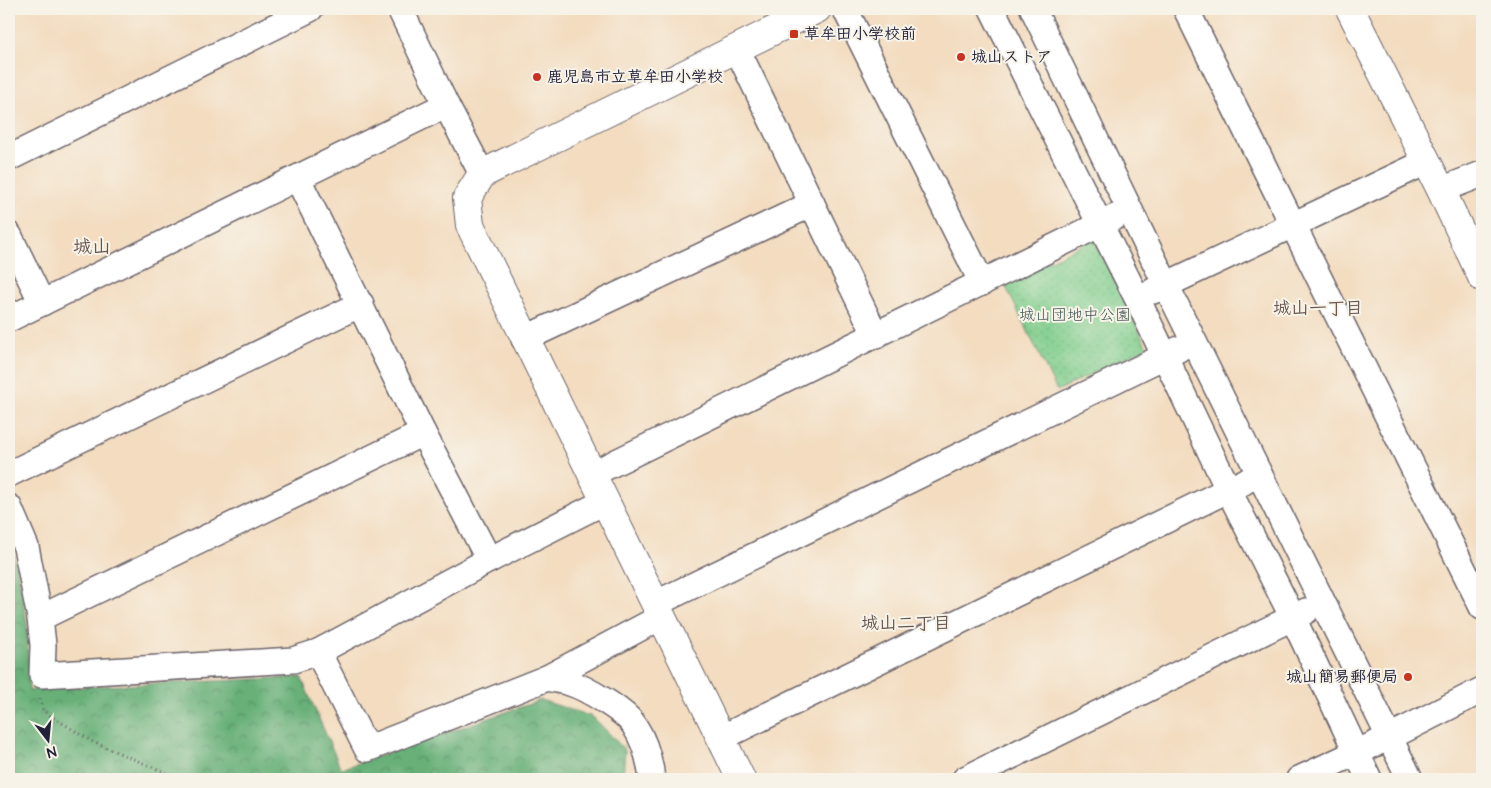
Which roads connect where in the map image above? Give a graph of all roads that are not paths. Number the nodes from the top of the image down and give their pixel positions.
1 (310, 9) edge
2 (400, 9) edge
3 (817, 9) edge
4 (845, 9) edge
5 (992, 9) edge
6 (1033, 9) edge
7 (1186, 9) edge
8 (1350, 9) edge
9 (737, 49) junction
10 (1060, 64) junction
11 (1027, 80) junction
12 (446, 106) junction
13 (9, 158) edge
14 (1426, 162) junction
15 (482, 174) junction
16 (1482, 174) edge
17 (298, 178) junction
18 (1441, 190) junction
19 (812, 204) junction
20 (1130, 210) junction
21 (1100, 225) junction
22 (1293, 226) junction
23 (9, 235) edge
24 (1482, 278) edge
25 (982, 283) junction
26 (1166, 285) junction
27 (1137, 298) junction
28 (42, 303) junction
29 (361, 304) junction
30 (9, 319) edge
31 (876, 336) junction
32 (524, 339) junction
33 (1194, 341) junction
34 (1165, 356) junction
35 (422, 433) junction
36 (9, 474) edge
37 (592, 474) junction
38 (1261, 474) junction
39 (1228, 489) junction
40 (604, 502) junction
41 (9, 507) edge
42 (489, 560) junction
43 (1324, 602) junction
44 (1482, 607) edge
45 (658, 611) junction
46 (40, 618) junction
47 (1292, 618) junction
48 (318, 652) junction
49 (548, 678) junction
50 (1482, 690) edge
51 (1390, 737) junction
52 (721, 738) junction
53 (1355, 752) junction
54 (652, 779) edge
55 (741, 779) edge
56 (965, 779) edge
57 (1299, 779) edge
58 (1368, 779) edge
59 (1410, 779) edge

1 - 13 street
2 - 12 street
3 - 9 street
4 - 25 street
5 - 11 street
6 - 10 street
7 - 22 street
8 - 14 street
9 - 15 street
9 - 19 street
10 - 11 street
10 - 20 street
11 - 21 street
12 - 15 street
12 - 17 street
14 - 18 street
14 - 22 street
15 - 32 street
16 - 18 street
17 - 28 street
17 - 29 street
18 - 24 street
19 - 31 street
19 - 32 street
20 - 21 street
20 - 26 street
21 - 25 street
21 - 27 street
22 - 26 street
22 - 44 street
23 - 28 street
25 - 31 street
26 - 27 street
26 - 33 street
27 - 34 street
28 - 30 street
29 - 35 street
29 - 36 street
31 - 37 street
32 - 37 street
33 - 34 street
33 - 38 street
34 - 39 street
34 - 45 street
35 - 42 street
35 - 46 street
37 - 40 street
38 - 39 street
38 - 43 street
39 - 47 street
39 - 52 street
40 - 42 street
40 - 45 street
41 - 46 street
42 - 48 street
43 - 47 street
43 - 51 street
45 - 49 street
45 - 52 street
46 - 48 street
47 - 53 street
47 - 56 street
48 - 49 street
49 - 54 street
50 - 51 street
51 - 53 street
51 - 59 street
52 - 55 street
53 - 57 street
53 - 58 street

